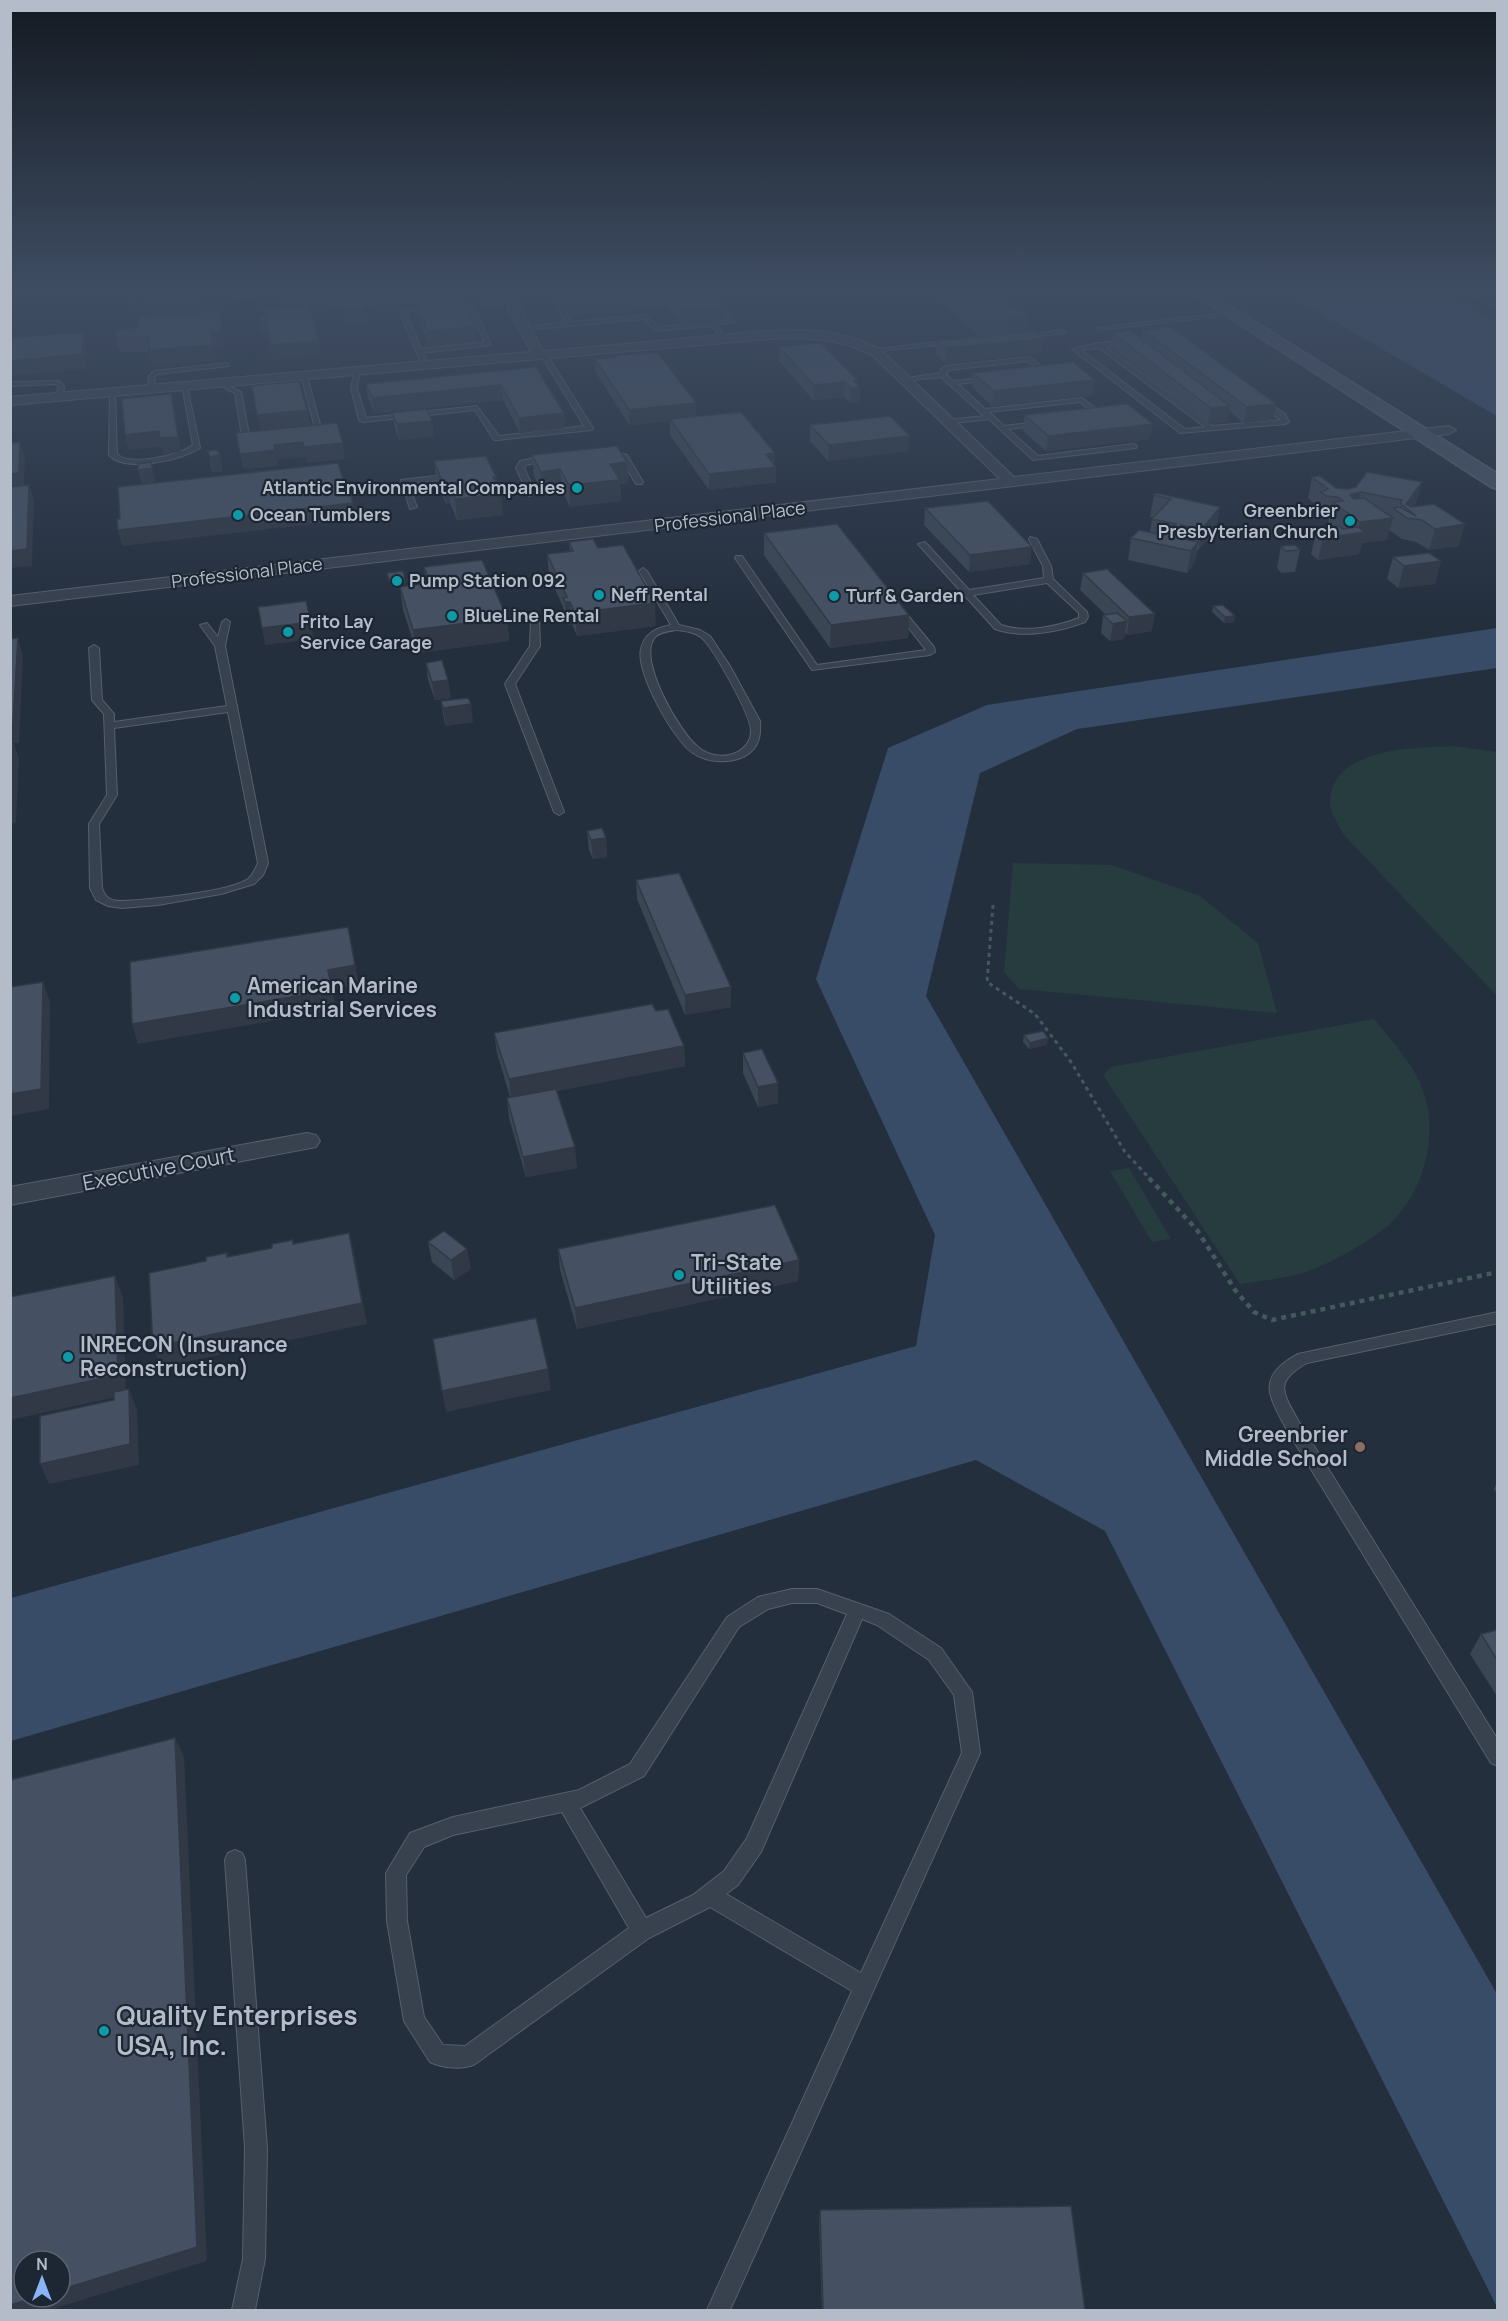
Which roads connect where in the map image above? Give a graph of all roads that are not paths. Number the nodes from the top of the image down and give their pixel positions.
1 (112, 400) edge
2 (117, 400) edge
3 (187, 400) edge
4 (239, 400) edge
5 (311, 400) edge
6 (357, 400) edge
7 (572, 400) edge
8 (926, 400) edge
9 (971, 400) edge
10 (1079, 400) edge
11 (1082, 400) edge
12 (1142, 400) edge
13 (1173, 400) edge
14 (1259, 400) edge
15 (1381, 400) edge
16 (123, 403) edge
17 (983, 411) junction
18 (991, 417) junction
19 (1091, 417) edge
20 (1234, 418) edge
21 (948, 422) junction
22 (1047, 423) edge
23 (1244, 425) junction
24 (1426, 426) junction
25 (1002, 428) junction
26 (1212, 429) junction
27 (298, 432) edge
28 (267, 435) edge
29 (1469, 442) dead end
30 (1132, 446) edge
31 (606, 452) edge
32 (557, 456) edge
33 (460, 475) edge
34 (639, 482) dead end
35 (1012, 483) junction
36 (1497, 483) edge
37 (532, 494) dead end
38 (413, 507) dead end
39 (1033, 539) dead end
40 (922, 544) dead end
41 (739, 558) dead end
42 (643, 571) dead end
43 (1049, 580) junction
44 (967, 593) junction
45 (889, 598) edge
46 (10, 601) edge
47 (535, 618) dead end
48 (226, 622) dead end
49 (204, 624) dead end
50 (676, 627) junction
51 (220, 646) junction
52 (94, 648) dead end
53 (232, 708) junction
54 (110, 726) junction
55 (559, 812) dead end
56 (307, 1141) dead end
57 (10, 1196) edge
58 (1497, 1317) edge
59 (857, 1610) junction
60 (1497, 1756) edge
61 (566, 1802) junction
62 (235, 1860) dead end
63 (709, 1895) junction
64 (642, 1931) junction
65 (865, 1987) junction
66 (244, 2310) edge
67 (718, 2310) edge

1 - 3 lane
2 - 16 lane
4 - 28 lane
5 - 27 lane
6 - 7 lane
8 - 21 street
9 - 17 lane
10 - 17 lane
11 - 19 lane
12 - 26 lane
13 - 26 lane
14 - 23 lane
15 - 24 main road
17 - 18 lane
18 - 21 lane
18 - 25 lane
20 - 23 lane
21 - 35 street
22 - 25 lane
23 - 26 lane
24 - 29 main road
24 - 35 street, Professional Place
24 - 36 main road
25 - 30 lane
31 - 34 lane
32 - 37 lane
33 - 38 lane
35 - 46 street, Professional Place
39 - 43 lane
40 - 44 lane
41 - 45 lane
42 - 50 lane
43 - 44 lane
43 - 44 lane
47 - 55 lane
48 - 51 lane
49 - 51 lane
50 - 50 lane
51 - 53 lane
52 - 54 lane
53 - 54 lane
53 - 54 lane
56 - 57 street, Executive Court
58 - 60 lane
59 - 61 lane
59 - 63 lane
59 - 65 lane
61 - 64 lane
61 - 64 lane
62 - 66 lane
63 - 64 lane
63 - 65 lane
65 - 67 lane

